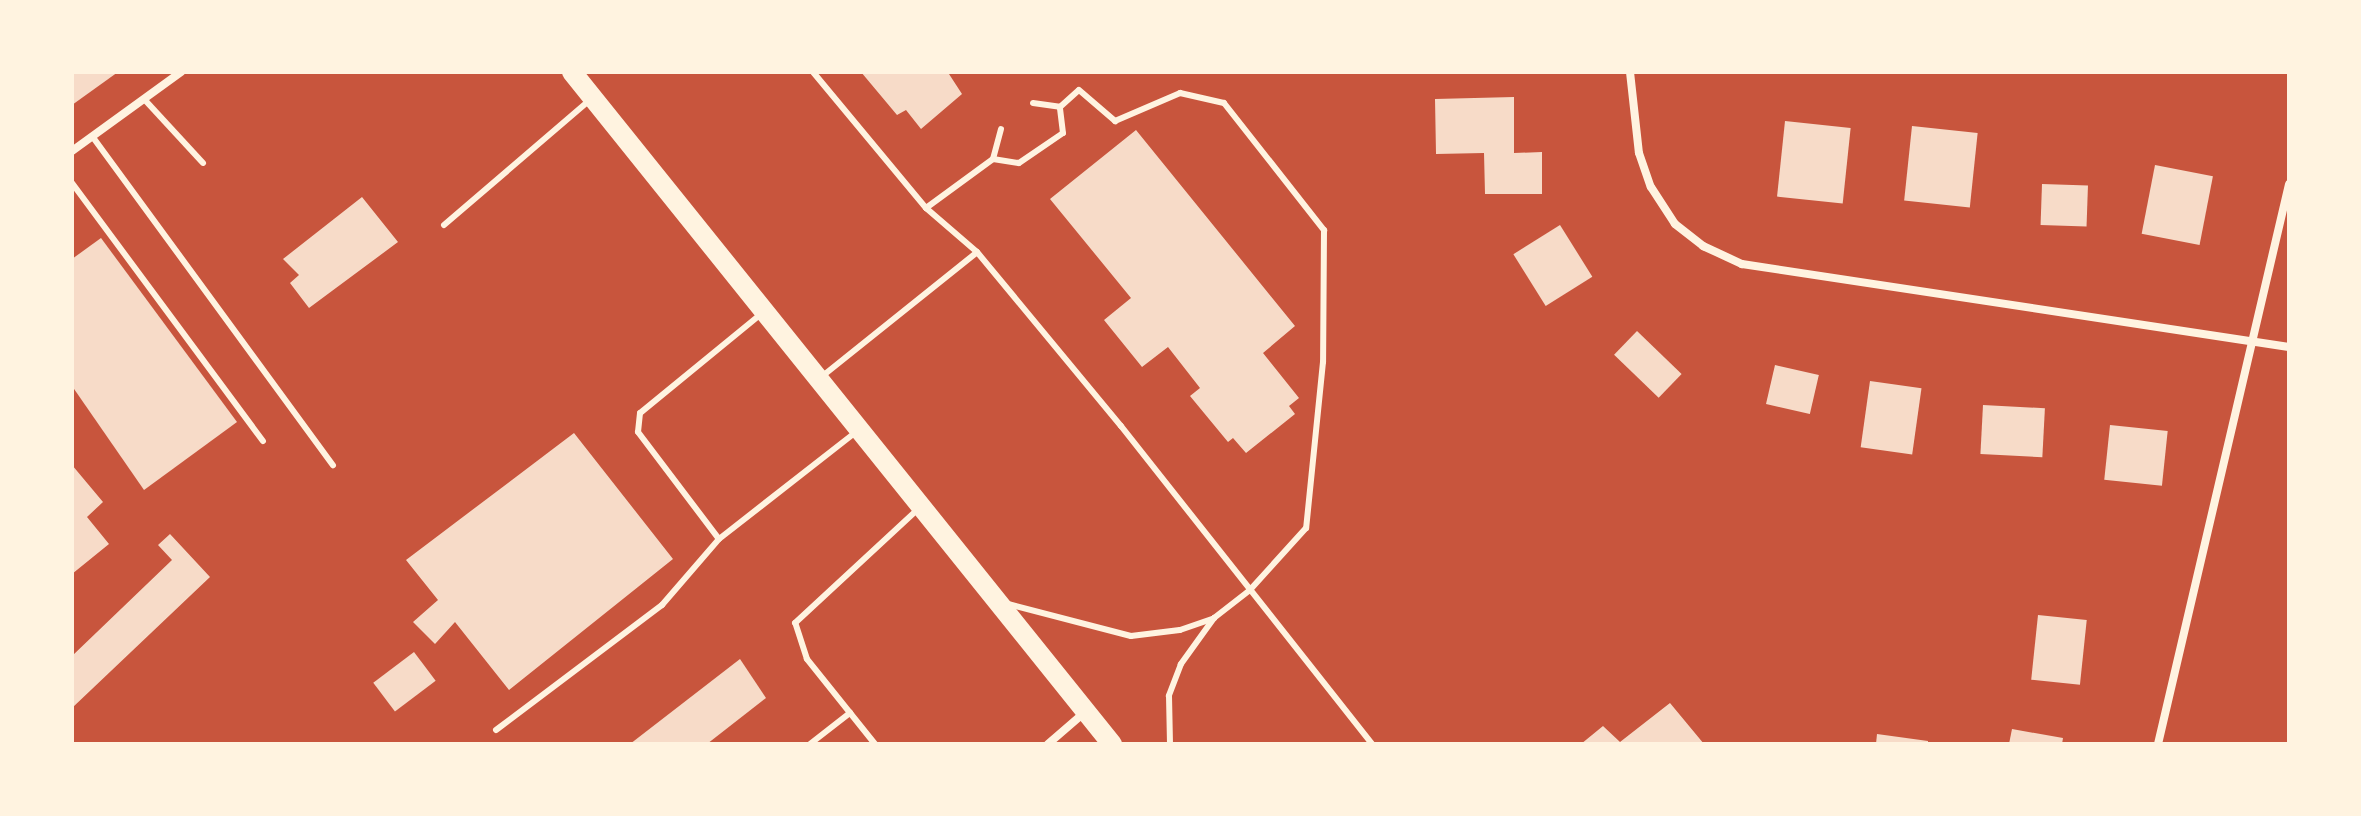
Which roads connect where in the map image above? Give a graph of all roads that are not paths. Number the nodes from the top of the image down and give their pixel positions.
1 (181, 72) edge
2 (572, 72) edge
3 (813, 72) edge
4 (1630, 72) edge
5 (593, 98) junction
6 (144, 99) junction
7 (1033, 103) dead end
8 (1060, 107) junction
9 (1001, 129) dead end
10 (92, 136) junction
11 (72, 151) edge
12 (993, 159) junction
13 (203, 163) dead end
14 (72, 183) edge
15 (2289, 184) edge
16 (926, 208) junction
17 (444, 225) dead end
18 (977, 252) junction
19 (764, 312) junction
20 (2250, 341) junction
21 (2289, 347) edge
22 (818, 379) junction
23 (859, 430) junction
24 (263, 441) dead end
25 (333, 465) dead end
26 (920, 507) junction
27 (719, 539) junction
28 (1250, 590) junction
29 (997, 601) junction
30 (1214, 618) junction
31 (1086, 712) junction
32 (850, 713) junction
33 (496, 730) dead end
34 (810, 744) edge
35 (875, 744) edge
36 (1048, 744) edge
37 (1112, 744) edge
38 (1170, 744) edge
39 (1372, 744) edge
40 (2158, 744) edge

1 - 6 street
2 - 5 main road
3 - 16 lane
4 - 20 street
5 - 17 lane
5 - 19 main road
6 - 10 street
6 - 13 lane
7 - 8 lane
8 - 12 lane
8 - 28 lane
9 - 12 lane
10 - 11 street
10 - 25 lane
12 - 16 lane
14 - 24 lane
15 - 20 street
16 - 18 lane
18 - 22 lane
18 - 28 lane
19 - 22 main road
19 - 27 lane
20 - 21 street
20 - 40 street
22 - 23 main road
23 - 26 main road
23 - 27 lane
26 - 29 main road
26 - 32 lane
27 - 33 lane
28 - 30 lane
28 - 39 lane
29 - 30 lane
29 - 31 main road
30 - 38 lane
31 - 36 street
31 - 37 main road
32 - 34 lane
32 - 35 lane

